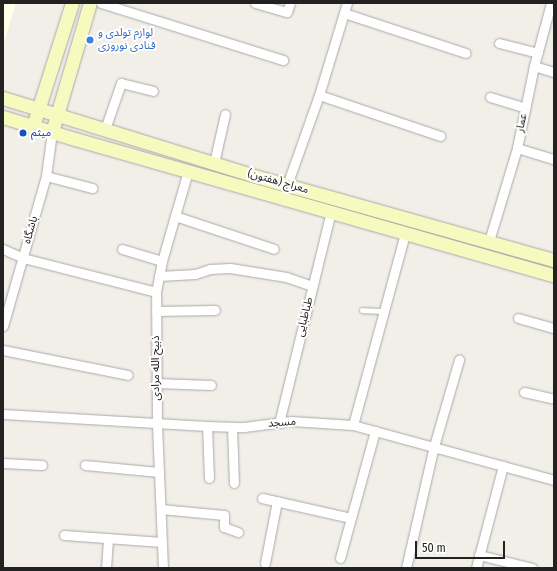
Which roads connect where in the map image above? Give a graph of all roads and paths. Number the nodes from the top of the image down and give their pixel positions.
1 (72, 3) edge
2 (90, 3) edge
3 (101, 3) edge
4 (255, 3) edge
5 (290, 3) edge
6 (347, 3) edge
7 (551, 3) edge
8 (344, 13) junction
9 (499, 43) dead end
10 (466, 53) dead end
11 (538, 53) junction
12 (283, 60) dead end
13 (534, 66) junction
14 (554, 72) edge
15 (45, 86) junction
16 (153, 92) dead end
17 (63, 93) junction
18 (319, 95) junction
19 (490, 97) dead end
20 (3, 98) edge
21 (22, 104) junction
22 (39, 108) junction
23 (525, 108) junction
24 (58, 114) junction
25 (225, 114) dead end
26 (3, 117) edge
27 (73, 119) junction
28 (33, 126) junction
29 (105, 129) junction
30 (52, 132) junction
31 (440, 136) dead end
32 (517, 148) junction
33 (554, 159) edge
34 (214, 163) junction
35 (188, 171) junction
36 (46, 176) junction
37 (287, 185) junction
38 (92, 188) dead end
39 (331, 212) junction
40 (175, 216) junction
41 (408, 218) junction
42 (405, 233) junction
43 (489, 241) junction
44 (3, 249) edge
45 (122, 249) dead end
46 (274, 249) dead end
47 (23, 258) junction
48 (554, 260) edge
49 (162, 261) junction
50 (554, 275) edge
51 (159, 276) junction
52 (312, 286) junction
53 (156, 292) junction
54 (215, 310) dead end
55 (362, 310) dead end
56 (156, 311) junction
57 (383, 311) junction
58 (518, 318) dead end
59 (3, 326) edge
60 (554, 328) edge
61 (3, 350) edge
62 (459, 360) dead end
63 (128, 375) dead end
64 (156, 383) junction
65 (211, 385) dead end
66 (524, 392) dead end
67 (554, 399) edge
68 (3, 414) edge
69 (279, 423) junction
70 (157, 424) junction
71 (353, 425) junction
72 (207, 426) junction
73 (232, 427) junction
74 (375, 431) junction
75 (434, 446) junction
76 (3, 463) edge
77 (42, 465) dead end
78 (85, 465) dead end
79 (503, 466) junction
80 (159, 472) junction
81 (209, 478) dead end
82 (554, 480) edge
83 (234, 483) dead end
84 (262, 498) dead end
85 (277, 501) junction
86 (161, 509) junction
87 (350, 518) junction
88 (238, 532) dead end
89 (64, 535) dead end
90 (108, 538) junction
91 (162, 542) junction
92 (480, 555) junction
93 (340, 558) dead end
94 (265, 563) dead end
95 (106, 568) edge
96 (163, 568) edge
97 (406, 568) edge
98 (476, 568) edge
99 (532, 568) edge

1 - 15 main road
2 - 17 main road
3 - 12 street
4 - 5 street
6 - 8 street
7 - 11 street, عمار
8 - 10 street
8 - 18 street
9 - 11 street
11 - 13 street, عمار
13 - 14 street
13 - 23 street, عمار
15 - 21 main road
15 - 22 main road
16 - 29 street
17 - 24 main road
17 - 27 main road
18 - 31 street
18 - 37 street
19 - 23 street
20 - 21 main road, معراج (هفتون)
21 - 22 main road, معراج (هفتون)
22 - 24 main road, معراج (هفتون)
22 - 28 main road
23 - 32 street, عمار
24 - 27 main road, معراج (هفتون)
24 - 30 main road
25 - 34 street
26 - 28 main road, معراج (هفتون)
27 - 29 main road, معراج (هفتون)
28 - 30 main road, معراج (هفتون)
29 - 34 main road, معراج (هفتون)
30 - 35 main road, معراج (هفتون)
30 - 36 street, باشگاه
32 - 33 street
32 - 43 street, عمار
34 - 37 main road, معراج (هفتون)
35 - 39 main road, معراج (هفتون)
35 - 40 street, ذبیح الله مرادی
36 - 38 street
36 - 47 street, باشگاه
37 - 41 main road, معراج (هفتون)
39 - 42 main road, معراج (هفتون)
39 - 52 street, طباطبایی
40 - 46 street
40 - 49 street, ذبیح الله مرادی
41 - 42 main road
41 - 43 main road, معراج (هفتون)
42 - 50 main road, معراج (هفتون)
42 - 57 street
43 - 48 main road, معراج (هفتون)
44 - 47 street
45 - 49 street
47 - 53 street
47 - 59 street, باشگاه
49 - 51 street, ذبیح الله مرادی
51 - 52 street
51 - 53 street, ذبیح الله مرادی
52 - 69 street, طباطبایی
53 - 56 street, ذبیح الله مرادی
54 - 56 street
55 - 57 lane
56 - 64 street, ذبیح الله مرادی
57 - 71 street
58 - 60 street
61 - 63 street
62 - 75 street
64 - 65 street
64 - 70 street, ذبیح الله مرادی
66 - 67 street
68 - 70 street, مسجد
69 - 71 street, مسجد
69 - 73 street, مسجد
70 - 72 street, مسجد
70 - 80 street, ذبیح الله مرادی
71 - 74 street, مسجد
72 - 73 street, مسجد
72 - 81 street
73 - 83 street
74 - 75 street, مسجد
74 - 87 street
75 - 79 street, مسجد
75 - 97 street
76 - 77 street
78 - 80 street
79 - 82 street, مسجد
79 - 92 street
80 - 86 street, ذبیح الله مرادی
84 - 85 street
85 - 87 street
85 - 94 street
86 - 88 street
86 - 91 street, ذبیح الله مرادی
87 - 93 street
89 - 90 street
90 - 91 street
90 - 95 street
91 - 96 street, ذبیح الله مرادی
92 - 98 street
92 - 99 street

